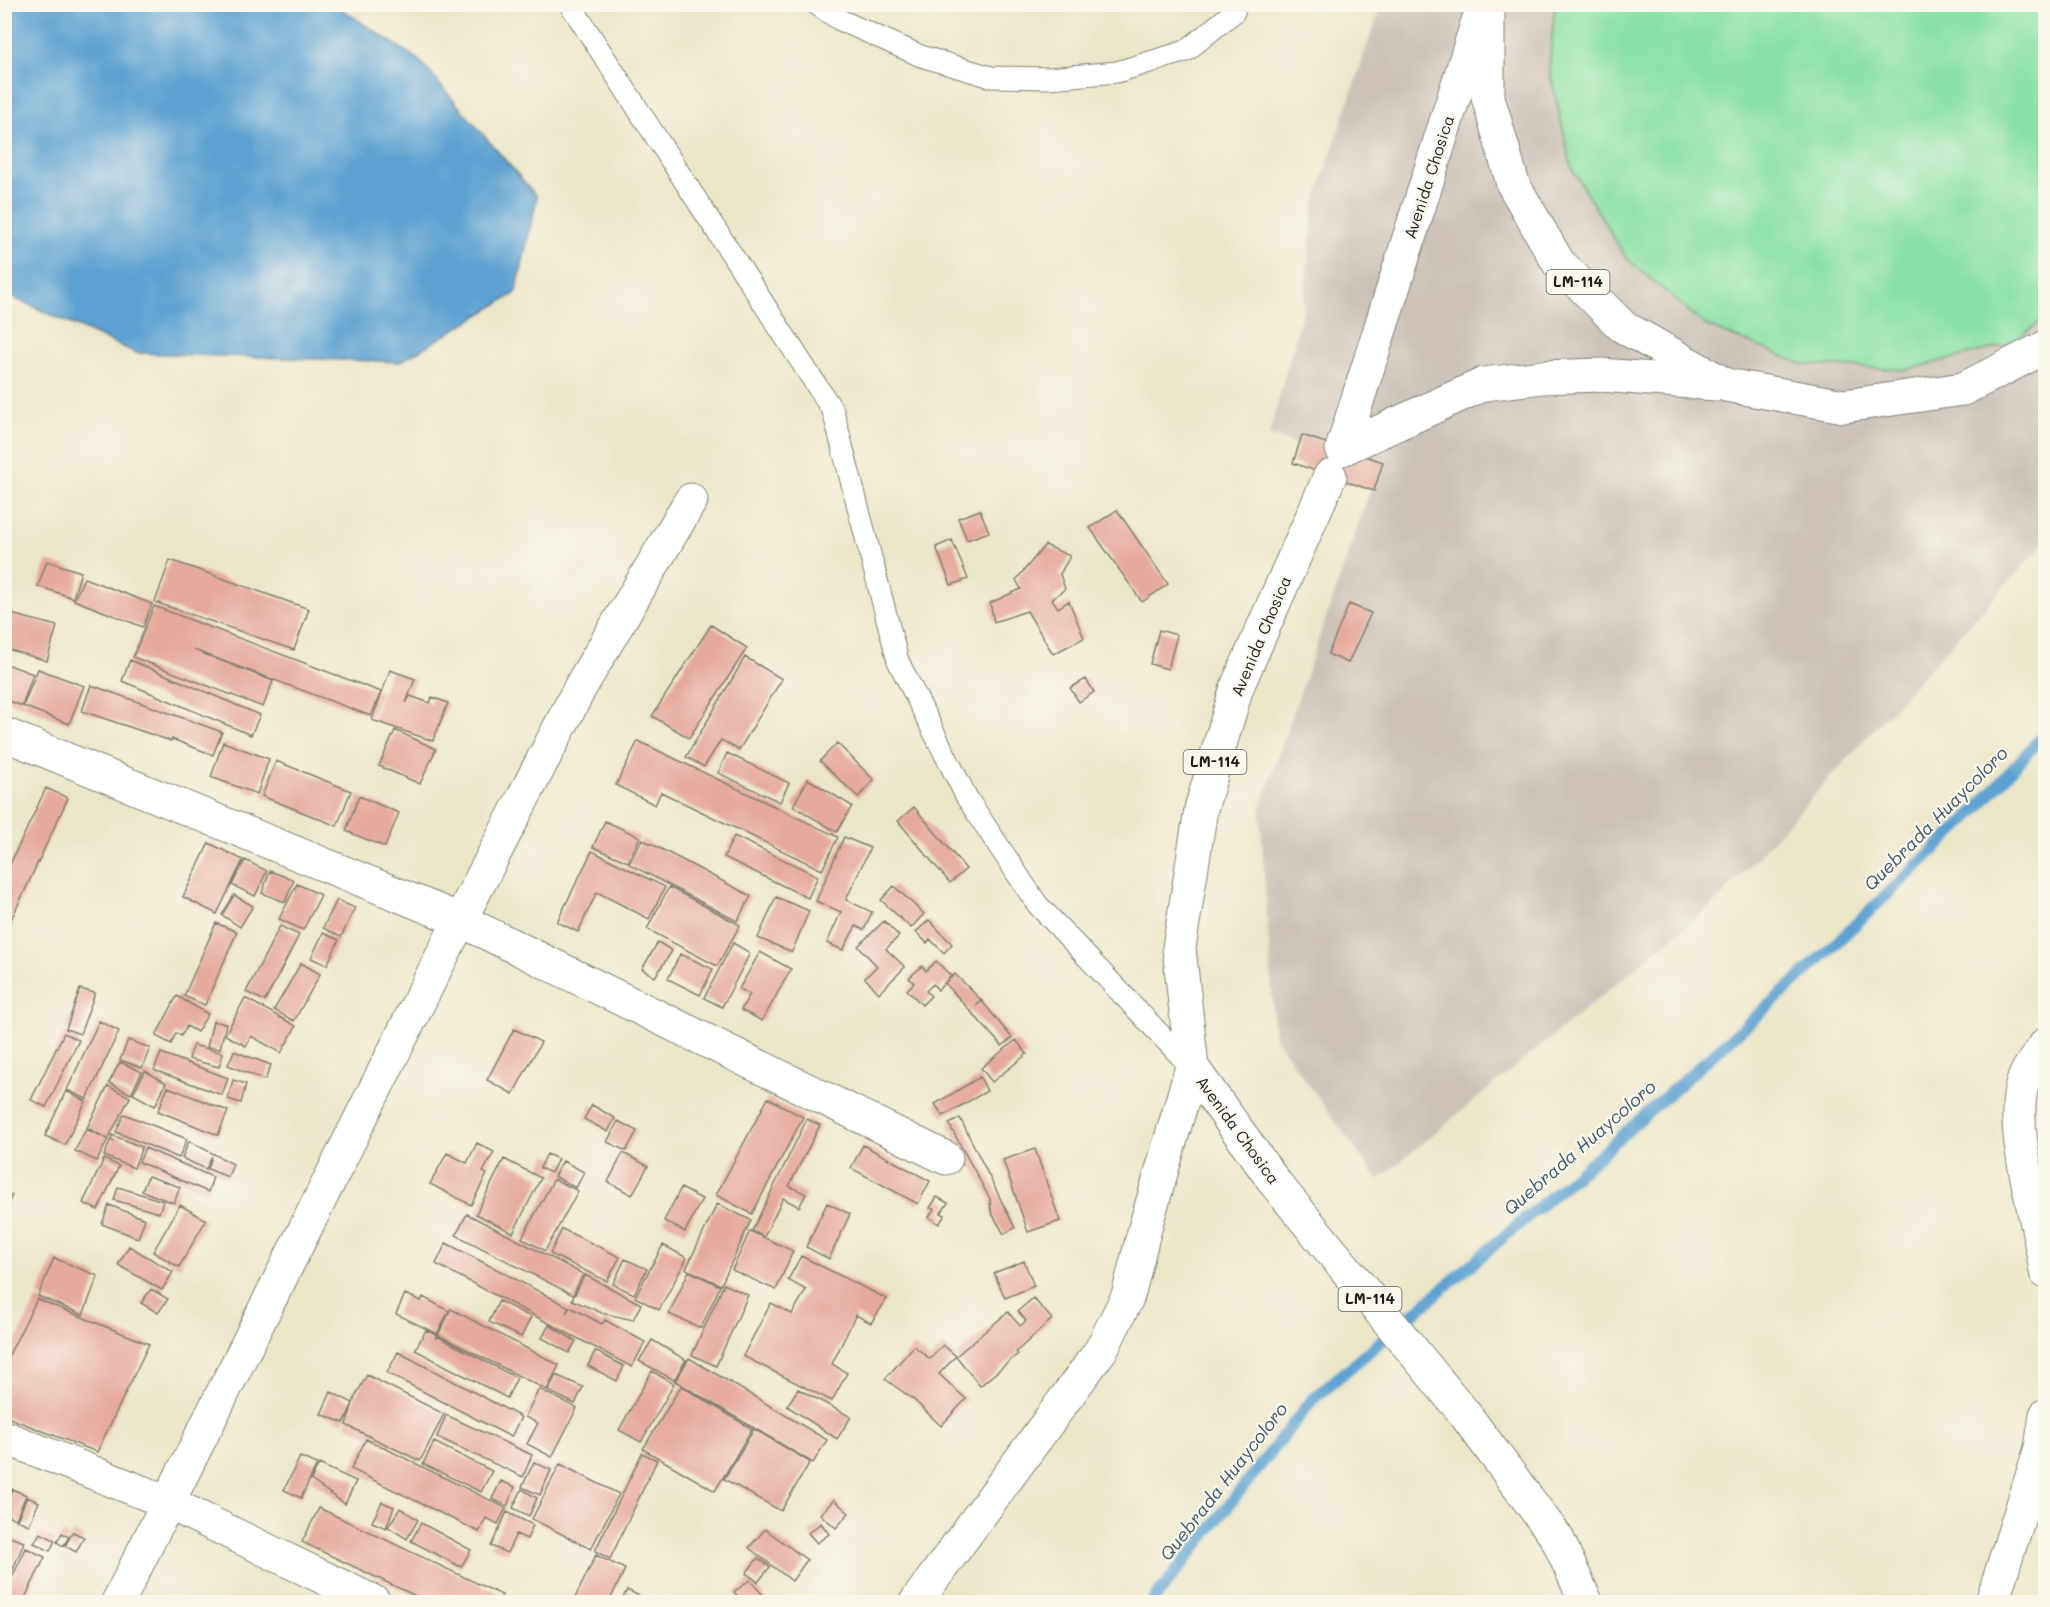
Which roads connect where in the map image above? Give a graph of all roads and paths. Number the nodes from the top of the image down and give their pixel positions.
1 (570, 4) edge
2 (816, 4) edge
3 (1236, 4) edge
4 (1486, 4) edge
5 (2046, 347) edge
6 (1726, 384) junction
7 (1330, 476) dead end
8 (691, 500) dead end
9 (4, 734) edge
10 (460, 920) junction
11 (2046, 1044) edge
12 (1192, 1067) junction
13 (946, 1158) dead end
14 (2046, 1272) edge
15 (2046, 1415) edge
16 (4, 1437) edge
17 (2043, 1444) edge
18 (169, 1503) junction
19 (118, 1602) edge
20 (374, 1602) edge
21 (916, 1602) edge
22 (1586, 1602) edge
23 (1992, 1602) edge

1 - 12 lane
2 - 3 lane
4 - 6 main road, LM-114
4 - 6 main road, Avenida Chosica / LM-114
5 - 6 main road, LM-114
7 - 12 main road, Avenida Chosica / LM-114
8 - 10 main road
9 - 10 main road
10 - 13 main road
10 - 18 main road
11 - 14 main road
12 - 21 main road
12 - 22 main road, Avenida Chosica / LM-114
15 - 17 main road
16 - 18 main road
17 - 23 main road
18 - 19 main road
18 - 20 main road

